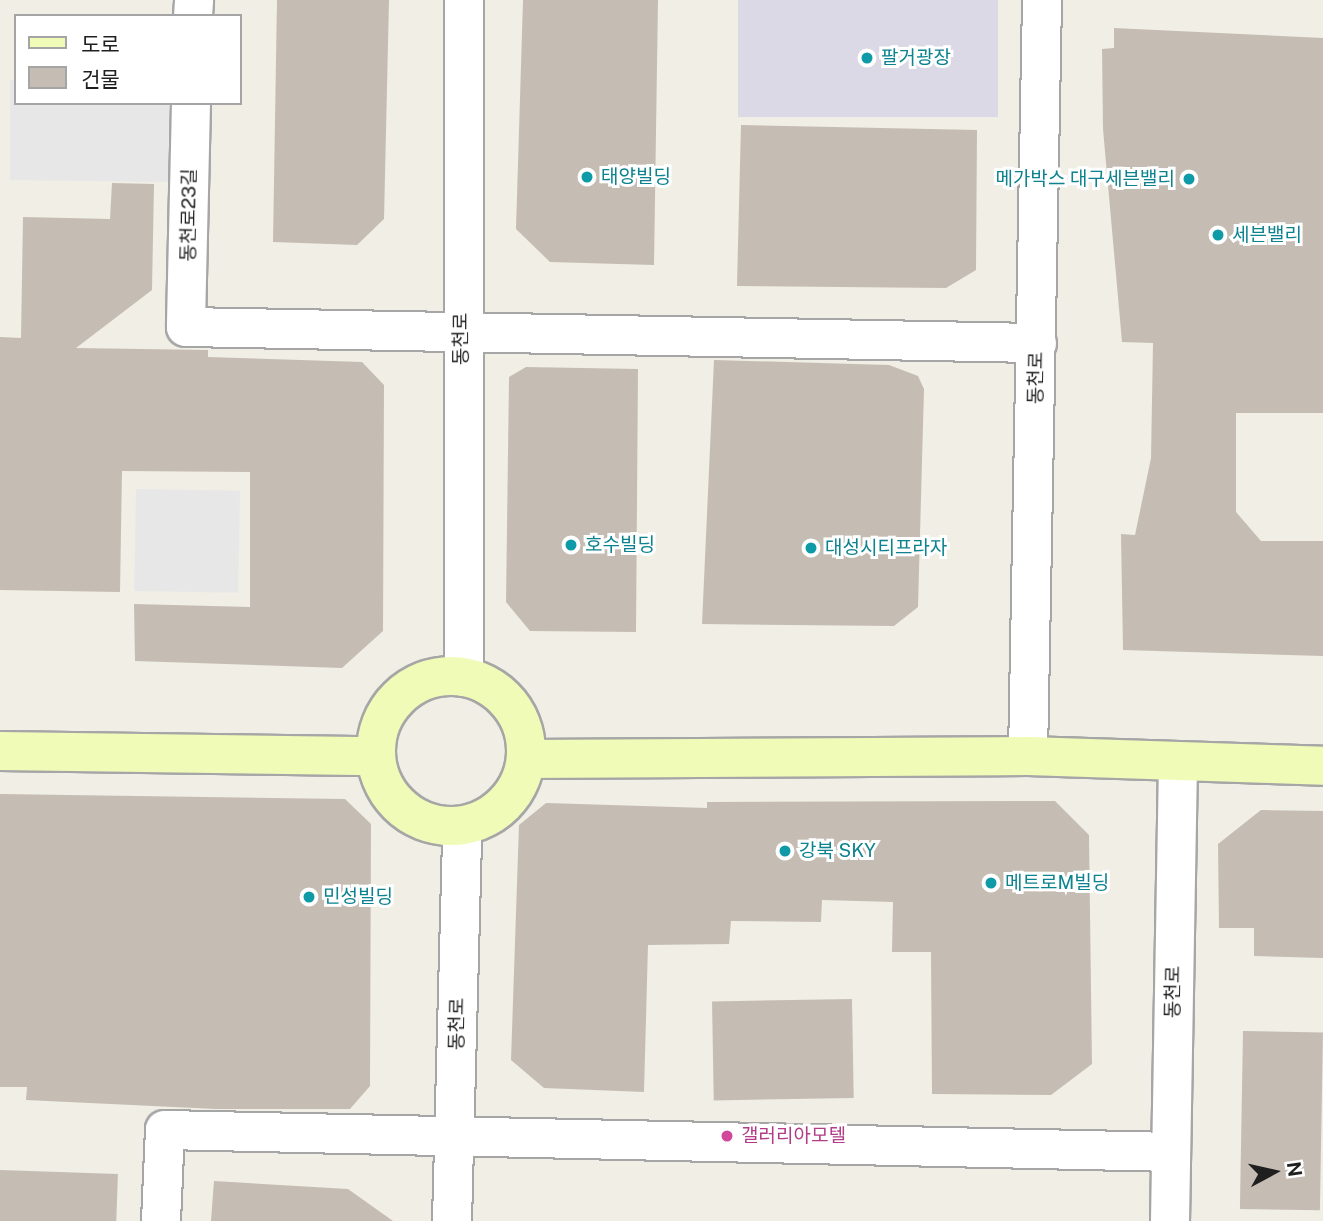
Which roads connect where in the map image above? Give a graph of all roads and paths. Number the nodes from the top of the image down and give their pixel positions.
1 (464, 0) edge
2 (1042, 0) edge
3 (191, 105) edge
4 (460, 333) junction
5 (1037, 343) junction
6 (464, 677) junction
7 (0, 751) edge
8 (375, 756) junction
9 (1028, 756) junction
10 (527, 759) junction
11 (1178, 762) junction
12 (1323, 766) edge
13 (462, 827) junction
14 (454, 1136) junction
15 (1171, 1152) junction
16 (161, 1221) edge
17 (453, 1221) edge
18 (1170, 1221) edge

1 - 4 street, 동천로
2 - 5 street, 동천로
3 - 4 street, 동천로23길
4 - 5 street
4 - 6 street, 동천로
5 - 9 street, 동천로
6 - 8 street
6 - 10 street
7 - 8 street
8 - 13 street
9 - 10 street
9 - 11 street
10 - 13 street
11 - 12 street
11 - 15 street, 동천로
13 - 14 street, 동천로
14 - 15 street
14 - 16 street
14 - 17 street, 동천로
15 - 18 street, 동천로

